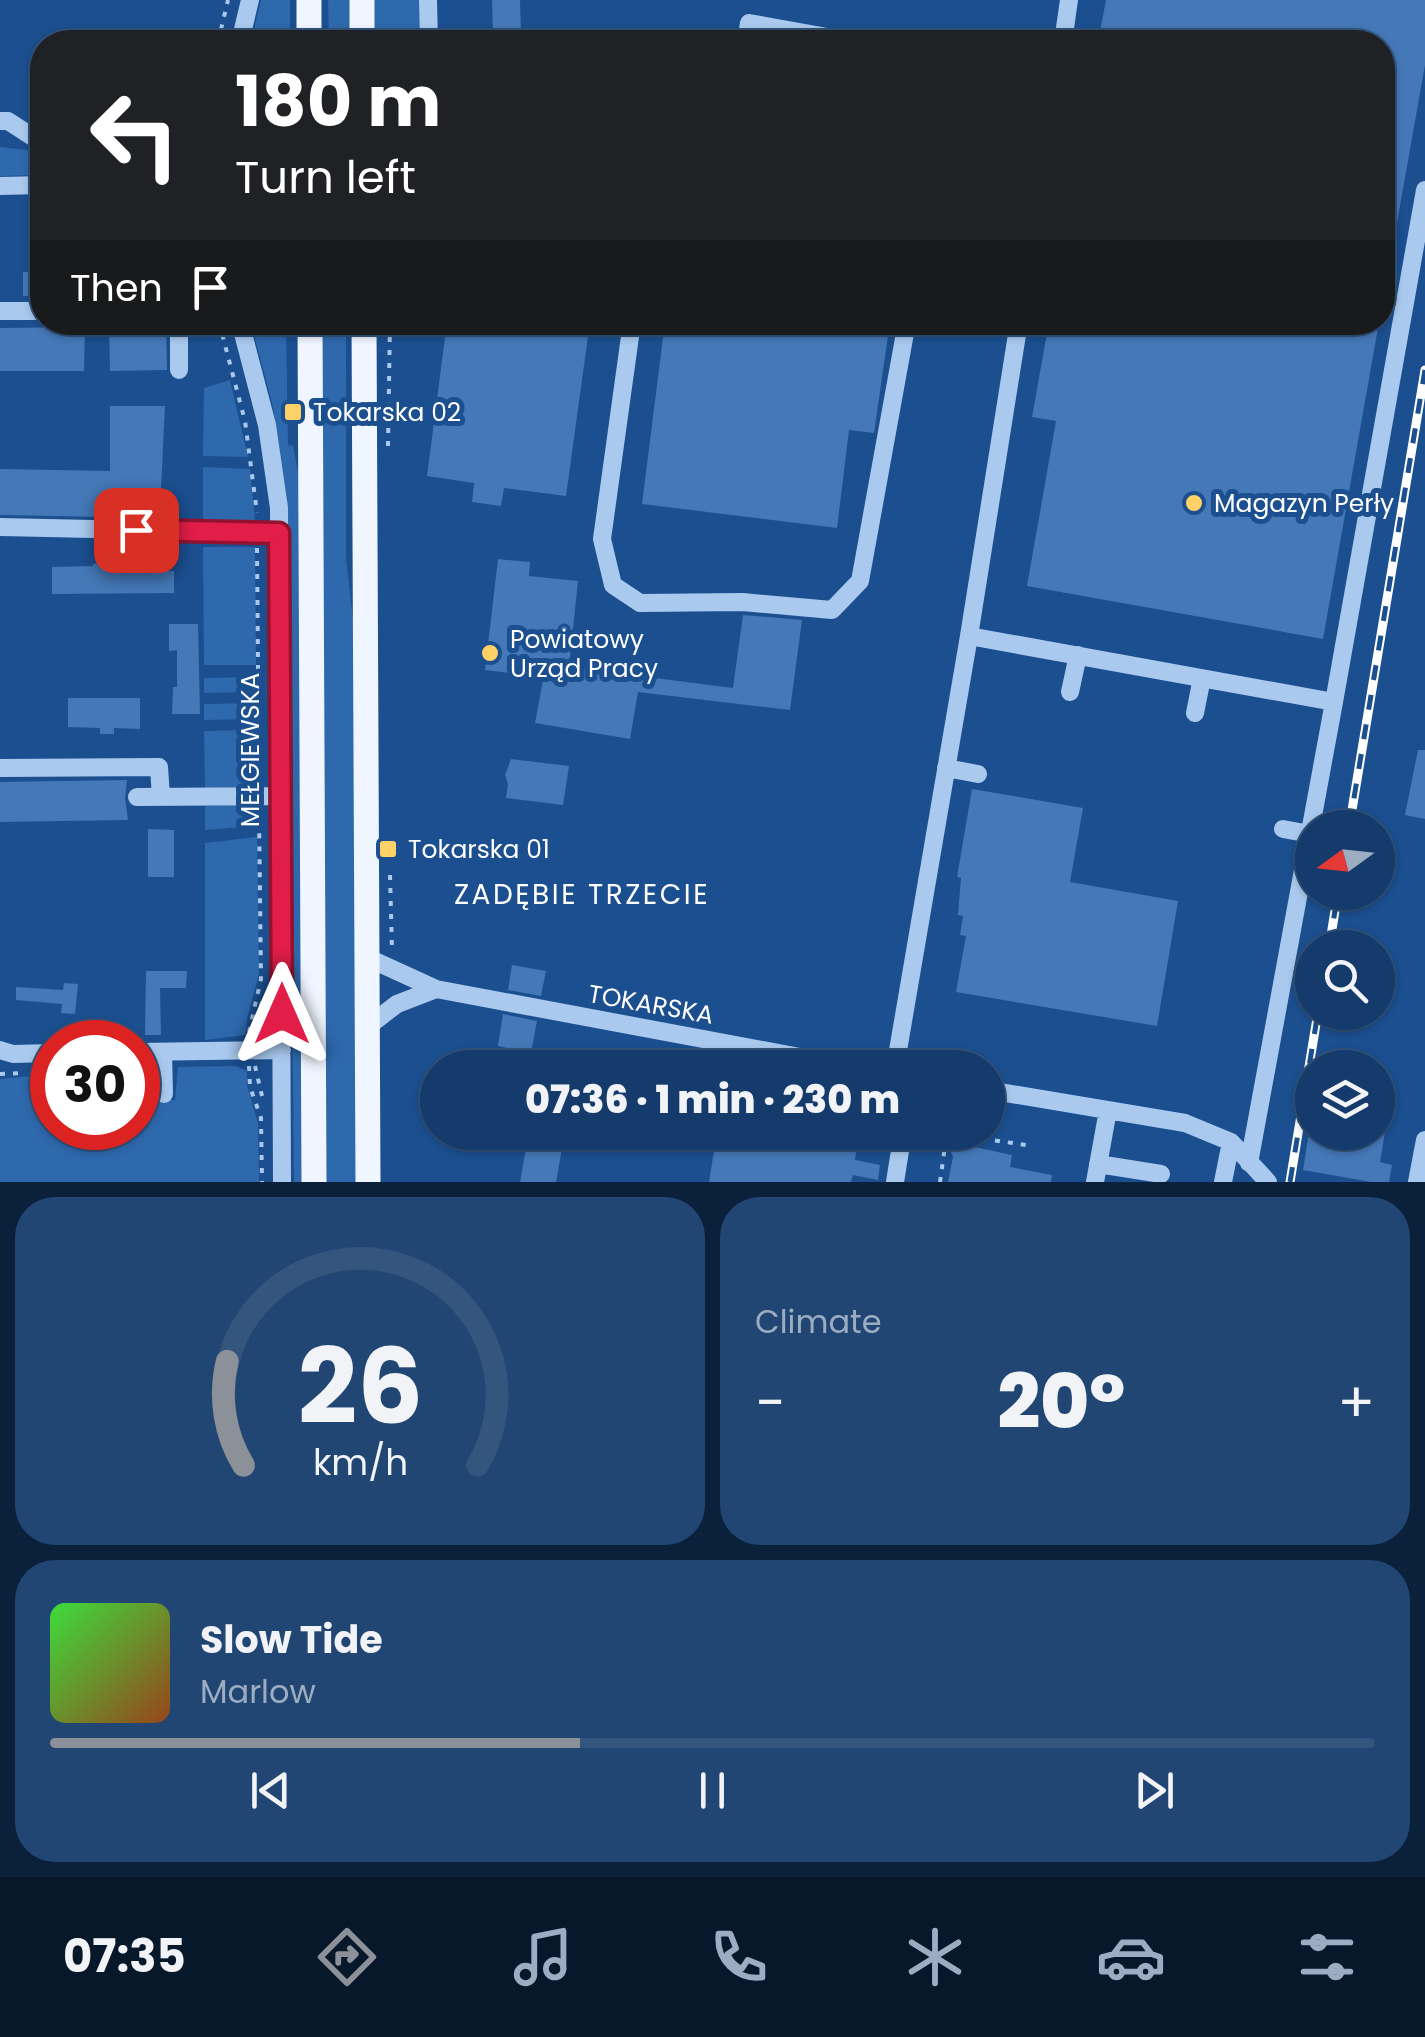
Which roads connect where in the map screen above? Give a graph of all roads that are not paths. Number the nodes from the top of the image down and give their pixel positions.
1 (250, 0) edge
2 (308, 0) edge
3 (362, 0) edge
4 (428, 0) edge
5 (1069, 0) edge
6 (243, 30) edge
7 (309, 30) edge
8 (362, 30) edge
9 (429, 30) edge
10 (748, 30) edge
11 (788, 30) edge
12 (1065, 30) edge
13 (3, 120) edge
14 (30, 136) edge
15 (0, 186) edge
16 (30, 186) edge
17 (1425, 190) edge
18 (0, 311) edge
19 (30, 311) edge
20 (180, 335) edge
21 (243, 335) edge
22 (310, 335) edge
23 (364, 335) edge
24 (630, 335) edge
25 (905, 335) edge
26 (1017, 335) edge
27 (179, 370) dead end
28 (0, 527) edge
29 (267, 533) junction
30 (969, 636) junction
31 (1078, 655) junction
32 (1202, 678) junction
33 (1070, 692) dead end
34 (1334, 702) junction
35 (1195, 713) dead end
36 (0, 768) edge
37 (946, 768) junction
38 (978, 774) dead end
39 (268, 796) junction
40 (137, 797) dead end
41 (160, 797) junction
42 (1314, 810) edge
43 (1283, 830) dead end
44 (1295, 832) edge
45 (1296, 910) edge
46 (366, 957) junction
47 (436, 989) junction
48 (367, 1027) junction
49 (282, 1050) junction
50 (762, 1050) edge
51 (898, 1050) edge
52 (160, 1052) edge
53 (164, 1052) junction
54 (30, 1053) edge
55 (4, 1054) edge
56 (1005, 1093) edge
57 (164, 1094) dead end
58 (1108, 1110) junction
59 (1231, 1142) junction
60 (1424, 1149) edge
61 (900, 1150) edge
62 (1249, 1163) junction
63 (1097, 1173) edge
64 (1161, 1174) dead end
65 (282, 1182) edge
66 (314, 1182) edge
67 (368, 1182) edge
68 (895, 1182) edge
69 (1224, 1182) edge
70 (1268, 1182) edge
71 (1417, 1182) edge

1 - 6 street
2 - 7 main road
3 - 8 main road
4 - 9 street
5 - 12 street
10 - 11 street
13 - 14 street
15 - 16 street
17 - 34 street
18 - 19 street
20 - 27 street
21 - 29 street, MEŁGIEWSKA
22 - 66 main road
23 - 46 main road
24 - 25 street
26 - 30 street
28 - 29 street
29 - 39 street, MEŁGIEWSKA
30 - 31 street
30 - 37 street
31 - 32 street
31 - 33 street
32 - 34 street
32 - 35 street
34 - 42 street
36 - 41 street
37 - 38 street
37 - 51 street
39 - 41 street
39 - 49 street, MEŁGIEWSKA
40 - 41 street
43 - 44 street
45 - 62 street
46 - 47 street, TOKARSKA
46 - 48 main road
47 - 48 street
47 - 50 street, TOKARSKA
48 - 67 main road
49 - 53 street
49 - 65 street, MEŁGIEWSKA
52 - 53 street
53 - 57 street
54 - 55 street
56 - 58 street
58 - 59 street
58 - 63 street
59 - 62 street
59 - 69 street
60 - 71 street
61 - 68 street
62 - 70 street
63 - 64 street

